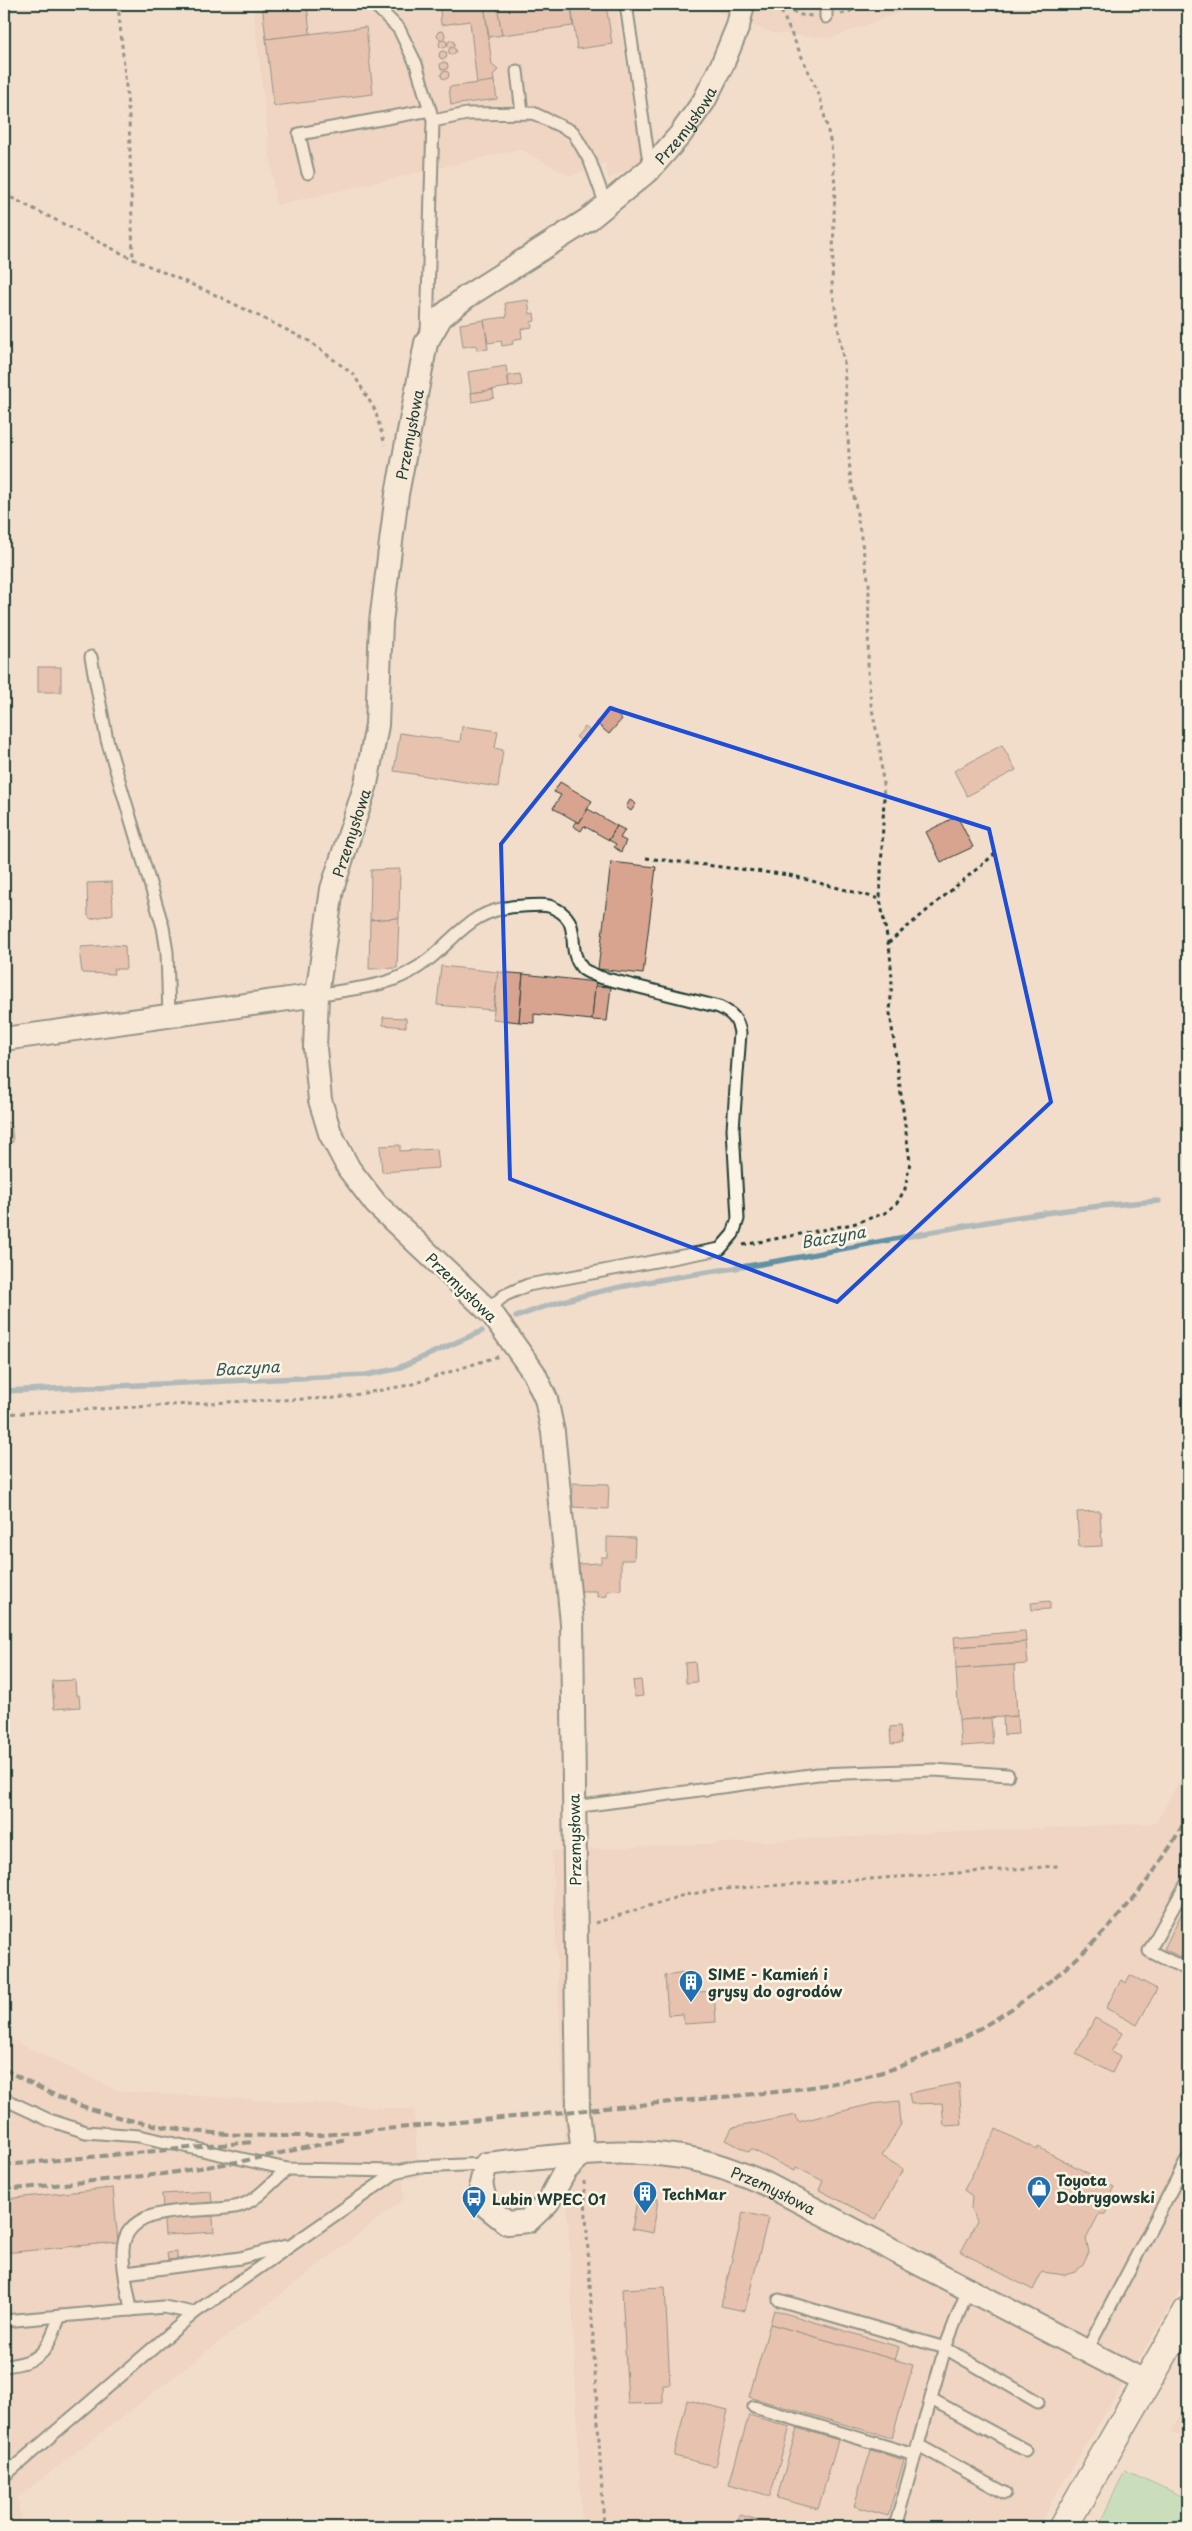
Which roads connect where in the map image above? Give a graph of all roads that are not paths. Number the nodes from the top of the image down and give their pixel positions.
1 (374, 4) edge
2 (626, 4) edge
3 (742, 4) edge
4 (826, 4) edge
5 (826, 17) dead end
6 (517, 70) dead end
7 (522, 113) junction
8 (432, 116) junction
9 (650, 169) junction
10 (308, 173) dead end
11 (606, 205) junction
12 (426, 343) junction
13 (91, 658) dead end
14 (317, 995) junction
15 (169, 1015) junction
16 (4, 1039) edge
17 (488, 1309) junction
18 (1008, 1775) dead end
19 (574, 1807) junction
20 (1188, 1881) edge
21 (1188, 1970) edge
22 (4, 2099) edge
23 (583, 2153) junction
24 (1188, 2158) edge
25 (486, 2164) junction
26 (287, 2169) junction
27 (398, 2171) junction
28 (294, 2244) junction
29 (126, 2273) junction
30 (968, 2289) junction
31 (779, 2300) dead end
32 (131, 2310) junction
33 (194, 2313) junction
34 (60, 2316) junction
35 (4, 2321) edge
36 (1184, 2326) edge
37 (945, 2348) junction
38 (1086, 2352) junction
39 (4, 2366) edge
40 (1146, 2382) junction
41 (931, 2399) junction
42 (1038, 2402) dead end
43 (754, 2407) dead end
44 (917, 2450) junction
45 (1025, 2450) dead end
46 (4, 2476) edge
47 (1005, 2493) dead end
48 (895, 2527) edge
49 (1062, 2527) edge

1 - 8 lane
2 - 9 lane
3 - 9 street, Przemysłowa
4 - 5 lane
6 - 7 lane
7 - 8 lane
7 - 11 lane
8 - 10 lane
8 - 12 lane
9 - 11 street, Przemysłowa
11 - 12 street, Przemysłowa
12 - 14 street, Przemysłowa
13 - 15 lane
14 - 15 street
14 - 17 street, Przemysłowa
14 - 17 lane
15 - 16 street
17 - 19 street, Przemysłowa
18 - 19 lane
19 - 23 street, Przemysłowa
20 - 21 lane
22 - 26 lane
23 - 25 street
23 - 25 street
23 - 30 street, Przemysłowa
24 - 38 lane
25 - 27 lane
26 - 27 lane
26 - 29 lane
27 - 28 lane
28 - 29 lane
28 - 33 lane
29 - 32 lane
30 - 37 lane
30 - 38 street, Przemysłowa
31 - 37 lane
32 - 33 lane
32 - 34 lane
33 - 46 lane
34 - 35 lane
34 - 39 lane
36 - 40 main road
37 - 41 lane
37 - 42 lane
38 - 40 street, Przemysłowa
40 - 49 main road
41 - 44 lane
41 - 45 lane
43 - 44 lane
44 - 47 lane
44 - 48 lane

